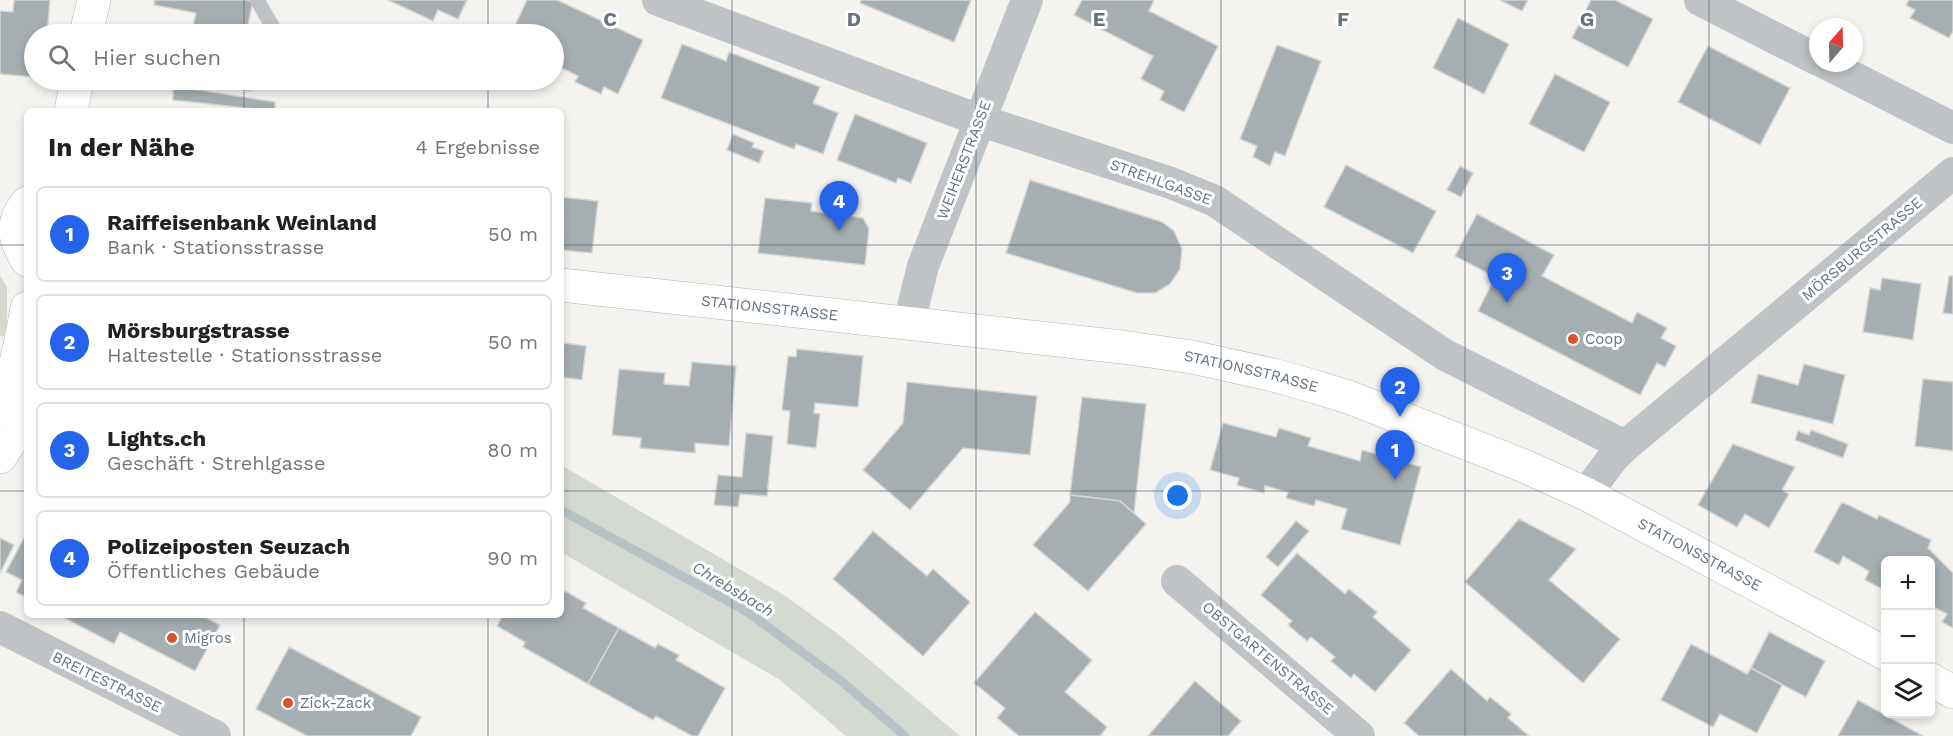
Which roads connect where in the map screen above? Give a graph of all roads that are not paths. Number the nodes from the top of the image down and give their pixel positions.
1 (94, 0) edge
2 (256, 0) edge
3 (658, 0) edge
4 (1027, 0) edge
5 (1700, 0) edge
6 (88, 24) edge
7 (271, 24) edge
8 (1809, 55) edge
9 (1843, 72) edge
10 (75, 90) edge
11 (72, 108) edge
12 (979, 120) junction
13 (1953, 128) edge
14 (1953, 173) edge
15 (14, 219) edge
16 (24, 255) edge
17 (564, 285) edge
18 (909, 323) junction
19 (24, 325) edge
20 (0, 408) edge
21 (24, 414) edge
22 (1625, 446) junction
23 (0, 457) edge
24 (1586, 494) junction
25 (1177, 580) dead end
26 (0, 627) edge
27 (1881, 651) edge
28 (1935, 682) edge
29 (1953, 692) edge
30 (215, 736) edge
31 (1359, 736) edge

1 - 6 main road
2 - 7 lane
3 - 12 street, STREHLGASSE
4 - 12 street, WEIHERSTRASSE
5 - 8 street
9 - 13 street
10 - 11 main road
12 - 18 street, WEIHERSTRASSE
12 - 22 street, STREHLGASSE
14 - 22 street, MÖRSBURGSTRASSE
15 - 16 main road
17 - 18 main road, STATIONSSTRASSE
18 - 24 main road, STATIONSSTRASSE
19 - 20 main road
21 - 23 main road
22 - 24 street, MÖRSBURGSTRASSE
24 - 27 main road, STATIONSSTRASSE
25 - 31 street, OBSTGARTENSTRASSE
26 - 30 street, BREITESTRASSE
28 - 29 main road

